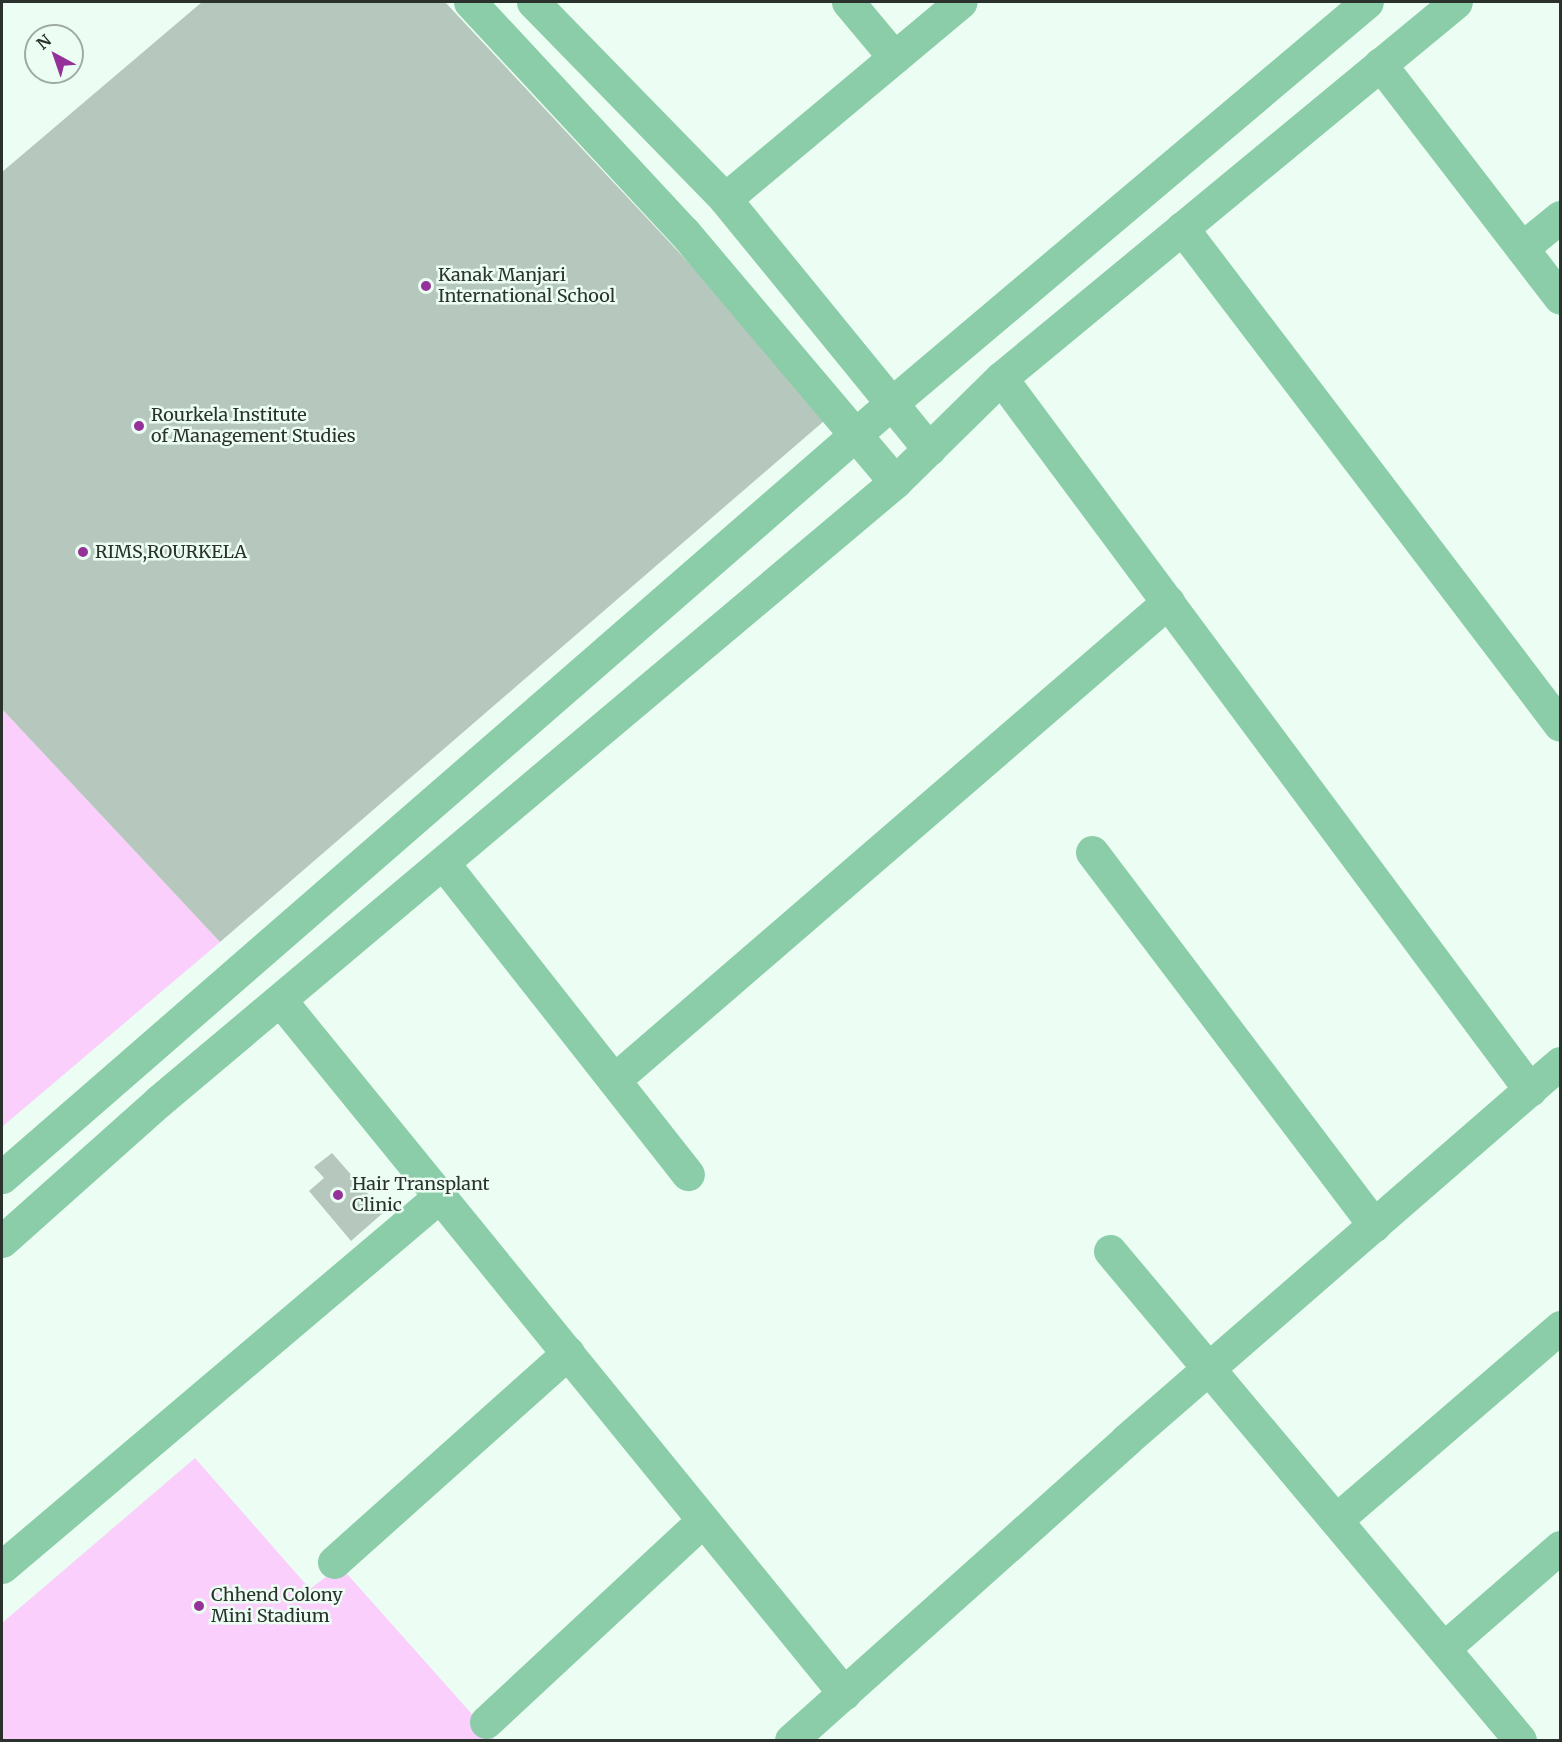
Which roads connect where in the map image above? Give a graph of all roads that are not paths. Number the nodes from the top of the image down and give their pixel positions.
1 (470, 2) edge
2 (533, 2) edge
3 (848, 2) edge
4 (962, 2) edge
5 (1367, 2) edge
6 (1456, 2) edge
7 (894, 57) junction
8 (587, 58) junction
9 (1380, 64) junction
10 (551, 89) junction
11 (725, 199) junction
12 (1560, 217) edge
13 (1182, 228) junction
14 (1522, 248) junction
15 (1560, 298) edge
16 (1001, 378) junction
17 (893, 402) junction
18 (856, 436) junction
19 (929, 449) junction
20 (895, 482) junction
21 (1168, 602) junction
22 (1560, 725) edge
23 (1092, 852) dead end
24 (443, 863) junction
25 (280, 1000) junction
26 (1560, 1063) edge
27 (614, 1080) junction
28 (1530, 1090) junction
29 (688, 1174) dead end
30 (2, 1177) edge
31 (440, 1196) junction
32 (1374, 1225) junction
33 (2, 1241) edge
34 (1110, 1251) dead end
35 (1560, 1327) edge
36 (568, 1353) junction
37 (1210, 1368) junction
38 (704, 1520) junction
39 (1336, 1520) junction
40 (1560, 1547) edge
41 (334, 1562) dead end
42 (2, 1567) edge
43 (1444, 1648) junction
44 (844, 1693) junction
45 (486, 1722) dead end
46 (791, 1740) edge
47 (1520, 1740) edge

1 - 10 street
2 - 8 street
3 - 7 street
4 - 7 street
5 - 17 street
6 - 9 street
7 - 11 street
8 - 10 street
8 - 11 street
9 - 13 street
9 - 14 street
10 - 18 street
11 - 17 street
12 - 14 street
13 - 16 street
13 - 22 street
14 - 15 street
16 - 19 street
16 - 21 street
17 - 18 street
17 - 19 street
18 - 20 street
18 - 30 street
19 - 20 street
20 - 24 street
21 - 27 street
21 - 28 street
23 - 32 street
24 - 25 street
24 - 27 street
25 - 31 street
25 - 33 street
26 - 28 street
27 - 29 street
28 - 32 street
31 - 36 street
31 - 42 street
32 - 37 street
34 - 37 street
35 - 39 street
36 - 38 street
36 - 41 street
37 - 39 street
37 - 44 street
38 - 44 street
38 - 45 street
39 - 43 street
40 - 43 street
43 - 47 street
44 - 46 street

